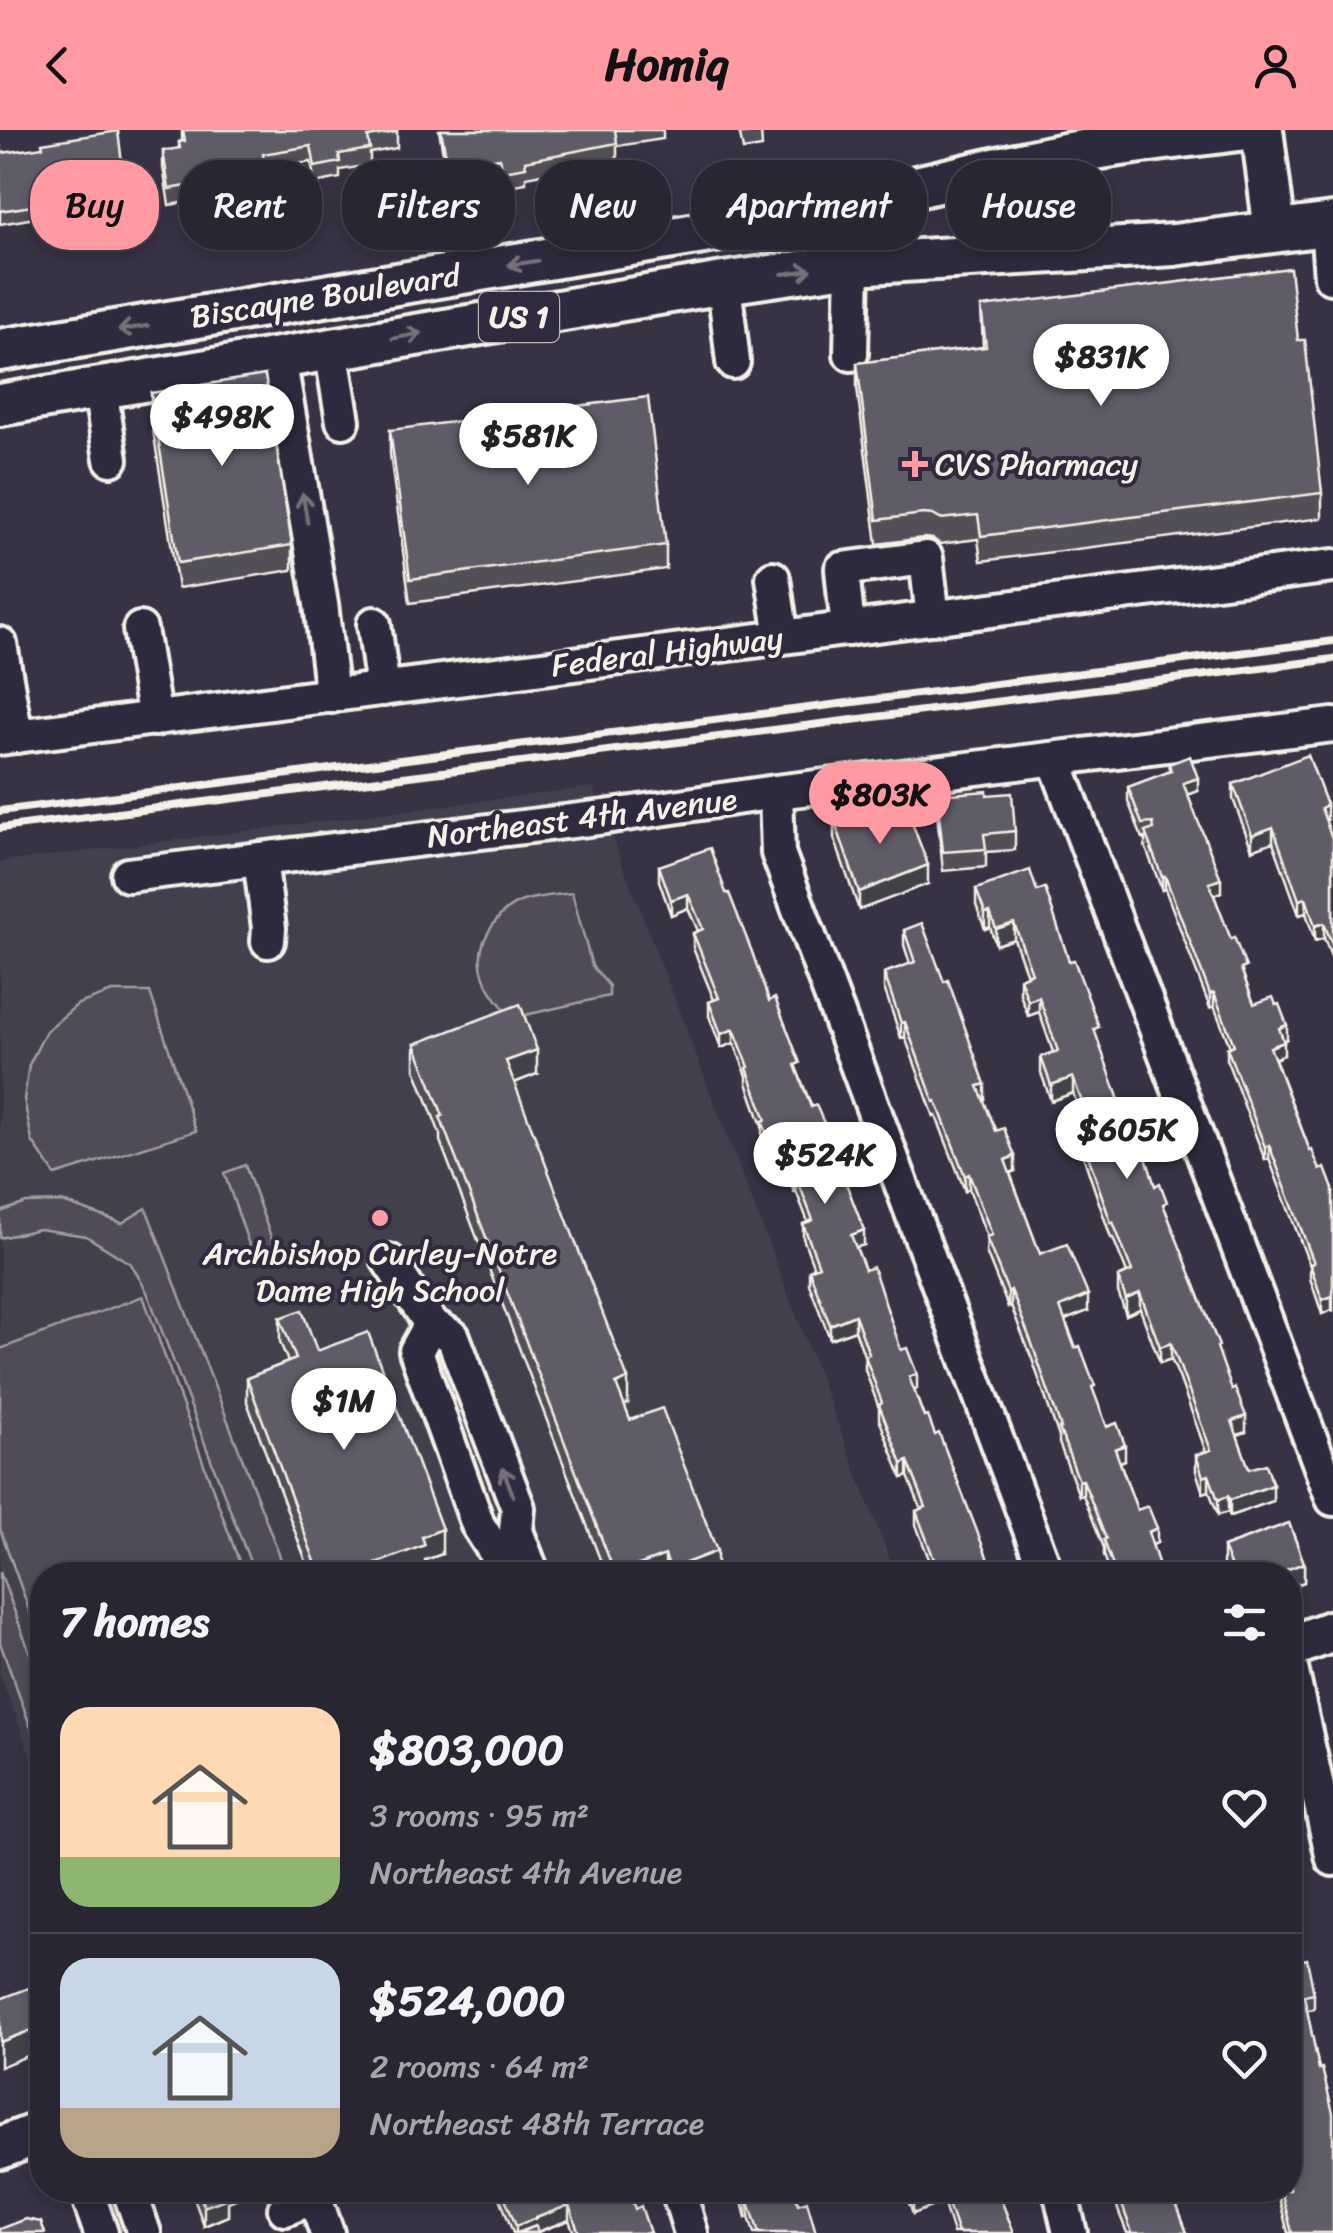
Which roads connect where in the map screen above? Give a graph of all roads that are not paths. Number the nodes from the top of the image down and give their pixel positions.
1 (1240, 130) edge
2 (1262, 130) edge
3 (927, 186) edge
4 (1330, 224) edge
5 (1275, 231) junction
6 (691, 234) edge
7 (746, 250) edge
8 (853, 264) junction
9 (1332, 277) edge
10 (724, 283) junction
11 (331, 349) junction
12 (0, 350) edge
13 (851, 354) dead end
14 (279, 358) junction
15 (733, 362) dead end
16 (100, 388) junction
17 (0, 405) edge
18 (342, 421) dead end
19 (111, 459) dead end
20 (1333, 566) edge
21 (773, 578) dead end
22 (933, 618) junction
23 (374, 624) dead end
24 (140, 628) dead end
25 (848, 629) junction
26 (782, 637) junction
27 (0, 644) edge
28 (383, 689) junction
29 (332, 696) junction
30 (155, 719) junction
31 (1333, 725) edge
32 (8, 737) edge
33 (1055, 760) junction
34 (776, 792) junction
35 (260, 859) junction
36 (128, 875) dead end
37 (268, 941) dead end
38 (388, 1261) dead end
39 (431, 1324) junction
40 (1333, 1499) edge
41 (501, 1562) edge
42 (528, 1562) edge
43 (1042, 1562) edge
44 (1333, 1631) edge
45 (1302, 1643) edge
46 (1304, 1790) edge
47 (1333, 1859) edge
48 (30, 2137) edge
49 (0, 2148) edge
50 (90, 2202) edge
51 (132, 2202) edge
52 (307, 2202) edge
53 (682, 2202) edge
54 (1063, 2202) edge
55 (102, 2233) edge
56 (144, 2233) edge
57 (328, 2233) edge
58 (691, 2233) edge
59 (1070, 2233) edge

1 - 3 main road, Biscayne Boulevard / US 1
2 - 5 main road
4 - 5 main road, Biscayne Boulevard / US 1
4 - 9 street
5 - 8 main road, Biscayne Boulevard / US 1
6 -> 12 main road, Biscayne Boulevard / US 1
7 - 10 main road
10 -> 8 main road, Biscayne Boulevard / US 1
8 - 13 street
11 -> 10 main road, Biscayne Boulevard / US 1
10 - 15 street
11 - 14 main road, Biscayne Boulevard / US 1
11 - 18 street
14 - 16 main road, Biscayne Boulevard / US 1
29 -> 14 street
16 - 17 main road, Biscayne Boulevard / US 1
16 - 19 street
20 - 22 street, Federal Highway
21 - 26 street
22 - 25 street, Federal Highway
22 - 25 street
23 - 28 street
24 - 30 street
25 - 26 street, Federal Highway
26 - 28 street, Federal Highway
27 - 32 street
28 - 29 street, Federal Highway
29 - 30 street, Federal Highway
30 - 32 street, Federal Highway
31 - 33 street, Northeast 4th Avenue
33 - 34 street, Northeast 4th Avenue
33 - 40 street
34 - 35 street, Northeast 4th Avenue
34 - 43 street
35 - 36 street, Northeast 4th Avenue
35 - 37 street
38 - 39 street
39 - 41 street
42 -> 39 street
44 - 45 main road
46 - 47 street
48 - 49 main road
50 - 55 street
51 - 56 street
52 - 57 street
53 - 58 street
54 - 59 street

